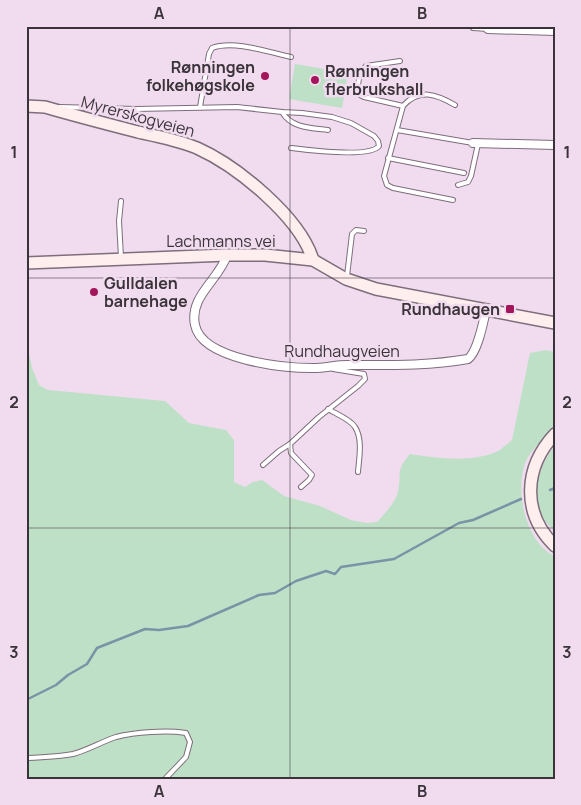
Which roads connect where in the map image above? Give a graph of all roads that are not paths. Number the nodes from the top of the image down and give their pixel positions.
1 (473, 28) dead end
2 (488, 29) joint
3 (555, 31) edge
4 (291, 56) dead end
5 (400, 61) dead end
6 (455, 105) dead end
7 (26, 106) edge
8 (403, 106) junction
9 (200, 107) junction
10 (45, 108) junction
11 (282, 112) junction
12 (328, 130) dead end
13 (397, 130) junction
14 (476, 144) junction
15 (555, 145) edge
16 (291, 148) dead end
17 (388, 158) junction
18 (464, 173) dead end
19 (458, 185) dead end
20 (453, 200) dead end
21 (121, 202) dead end
22 (364, 231) dead end
23 (227, 255) junction
24 (121, 259) junction
25 (313, 260) junction
26 (26, 263) edge
27 (346, 279) junction
28 (486, 310) junction
29 (555, 323) edge
30 (326, 368) junction
31 (328, 410) junction
32 (555, 434) edge
33 (290, 444) junction
34 (263, 465) dead end
35 (358, 472) dead end
36 (301, 487) dead end
37 (555, 546) edge
38 (26, 758) edge
39 (165, 779) edge

1 - 2 lane
2 - 3 street
4 - 9 lane
5 - 8 lane
6 - 8 lane
7 - 10 street, Myrerskogveien
8 - 13 lane
9 - 10 lane
9 - 11 lane
10 - 25 street, Myrerskogveien
11 - 12 lane
11 - 16 lane
13 - 14 lane
13 - 17 lane
14 - 15 street
14 - 19 lane
17 - 18 lane
17 - 20 lane
21 - 24 lane
22 - 27 lane
23 - 24 street, Lachmanns vei
23 - 25 street, Lachmanns vei
23 - 30 street, Rundhaugveien
24 - 26 street, Lachmanns vei
25 - 27 street, Lachmanns vei
27 - 28 street, Lachmanns vei
28 - 29 street, Lachmanns vei
28 - 30 street, Rundhaugveien
30 - 31 lane
31 - 33 lane
31 - 35 lane
32 - 37 street
33 - 34 lane
33 - 36 lane
38 - 39 lane

